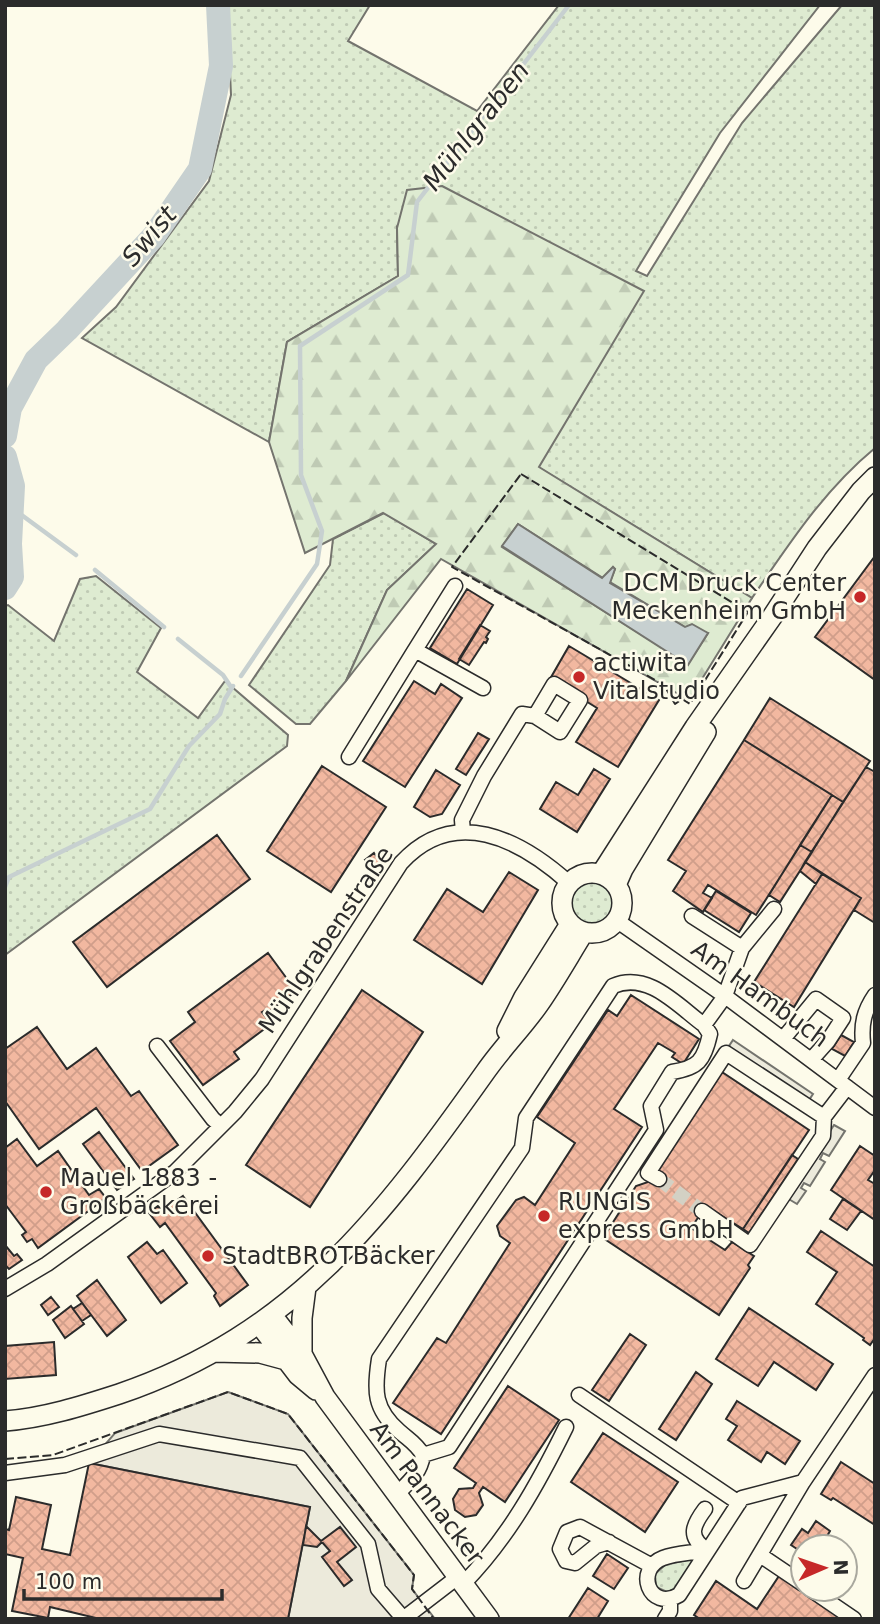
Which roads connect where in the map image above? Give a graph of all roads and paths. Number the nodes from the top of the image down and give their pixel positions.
1 (875, 477) edge
2 (455, 586) dead end
3 (415, 650) junction
4 (483, 688) dead end
5 (535, 716) dead end
6 (349, 757) dead end
7 (463, 832) junction
8 (609, 880) junction
9 (569, 883) junction
10 (774, 909) dead end
11 (692, 916) dead end
12 (616, 920) junction
13 (577, 928) junction
14 (742, 948) junction
15 (875, 995) edge
16 (725, 996) junction
17 (704, 1025) junction
18 (783, 1039) junction
19 (157, 1046) dead end
20 (811, 1060) junction
21 (843, 1084) junction
22 (875, 1108) edge
23 (824, 1117) junction
24 (221, 1126) junction
25 (659, 1179) dead end
26 (702, 1211) tunnel mouth
27 (306, 1287) junction
28 (5, 1289) edge
29 (265, 1320) junction
30 (214, 1352) junction
31 (294, 1357) junction
32 (875, 1376) edge
33 (579, 1395) dead end
34 (5, 1421) edge
35 (566, 1427) dead end
36 (423, 1455) junction
37 (5, 1473) edge
38 (803, 1482) junction
39 (397, 1494) junction
40 (739, 1503) junction
41 (705, 1509) dead end
42 (609, 1542) dead end
43 (707, 1550) junction
44 (760, 1556) junction
45 (652, 1566) junction
46 (789, 1575) edge
47 (461, 1580) junction
48 (744, 1581) dead end
49 (670, 1600) junction
50 (831, 1603) edge
51 (403, 1619) edge
52 (489, 1619) edge
53 (665, 1619) edge
54 (854, 1619) edge

1 - 8 main road
2 - 3 street
3 - 4 street
3 - 6 street
5 - 7 street
7 - 9 street, Mühlgrabenstraße
7 - 24 street, Mühlgrabenstraße
8 - 9 main road
8 - 12 main road
9 - 13 main road
10 - 14 street
11 - 14 street
12 - 13 main road
12 - 16 street, Am Hambuch
13 - 27 main road
14 - 16 street
15 - 21 street
16 - 17 street
16 - 18 street, Am Hambuch
17 - 36 street
17 - 36 street
18 - 20 street, Am Hambuch
18 - 20 street
19 - 24 street
20 - 21 street, Am Hambuch
21 - 22 street, Am Hambuch
21 - 23 street
23 - 25 street
23 - 26 street
24 - 28 street, Mühlgrabenstraße
27 - 29 main road
27 - 31 main road
29 - 30 main road
29 - 31 main road, Am Pannacker
30 - 31 main road
30 - 34 main road
31 - 39 main road, Am Pannacker
32 - 38 street
33 - 40 street
35 - 47 street
36 - 39 street
37 - 51 street
38 - 40 street
38 - 44 street
39 - 47 main road, Am Pannacker
40 - 43 street
41 - 43 street
42 - 45 street
43 - 45 street
43 - 49 street
44 - 46 street
44 - 48 street
45 - 49 street
47 - 51 street
47 - 52 main road, Am Pannacker
49 - 53 street
50 - 54 street

